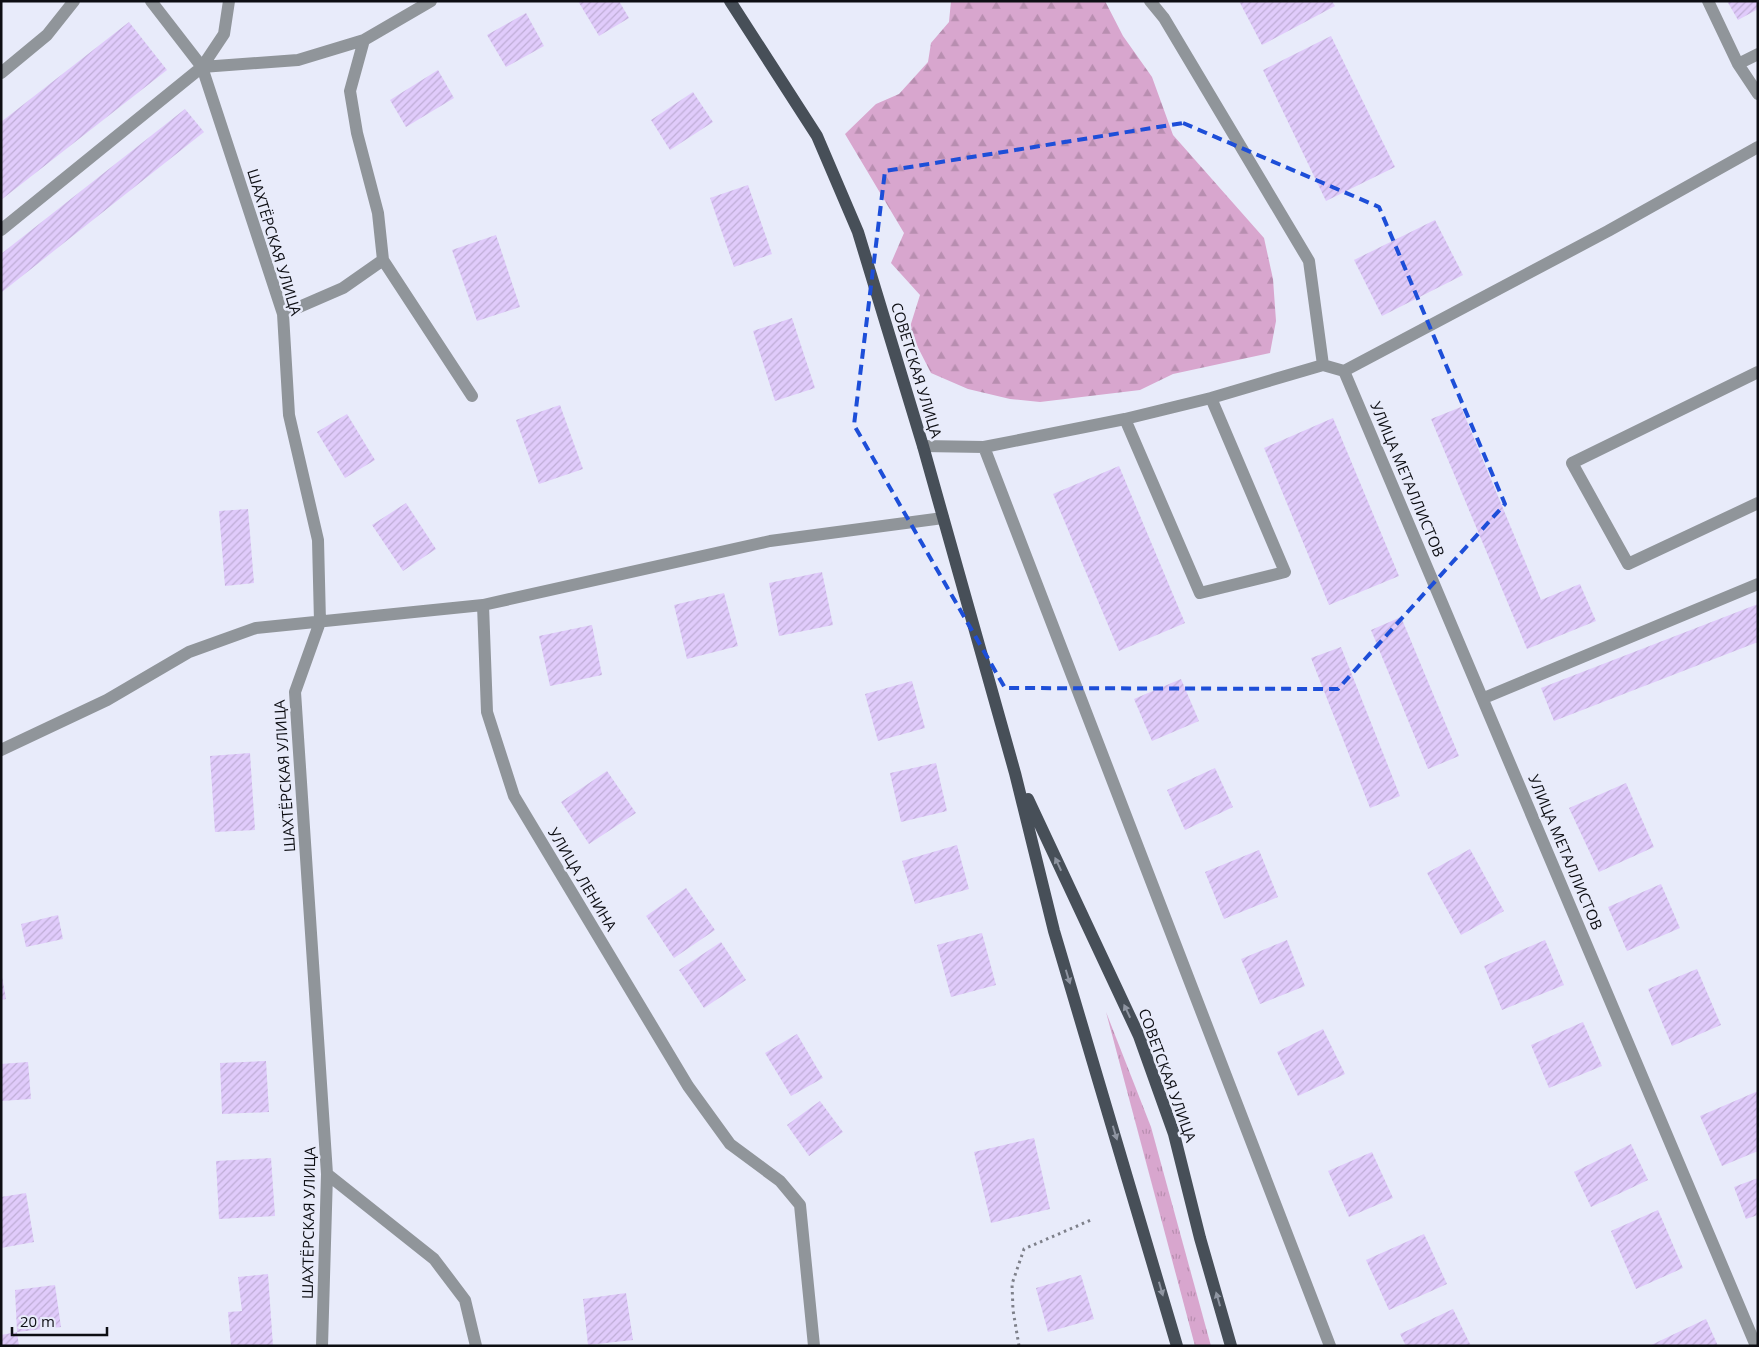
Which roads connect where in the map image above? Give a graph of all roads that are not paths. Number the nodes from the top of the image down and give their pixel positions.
1 (74, 1) edge
2 (151, 1) edge
3 (229, 1) edge
4 (431, 1) edge
5 (730, 1) edge
6 (1150, 1) edge
7 (1708, 1) edge
8 (364, 40) junction
9 (1758, 54) edge
10 (1738, 64) junction
11 (202, 67) junction
12 (1, 73) edge
13 (1758, 94) edge
14 (1758, 147) edge
15 (1, 230) edge
16 (383, 260) junction
17 (283, 314) junction
18 (1324, 365) junction
19 (1344, 371) junction
20 (1758, 372) edge
21 (472, 396) dead end
22 (1211, 398) junction
23 (1125, 419) junction
24 (923, 446) junction
25 (984, 447) junction
26 (1758, 503) edge
27 (943, 518) junction
28 (1758, 584) edge
29 (483, 605) junction
30 (320, 622) junction
31 (1484, 698) junction
32 (1, 750) edge
33 (1015, 773) junction
34 (327, 1174) junction
35 (322, 1346) edge
36 (476, 1346) edge
37 (814, 1346) edge
38 (1177, 1346) edge
39 (1232, 1346) edge
40 (1330, 1346) edge
41 (1756, 1346) edge

1 - 12 street
2 - 11 street, ШАХТЁРСКАЯ УЛИЦА
3 - 11 street
4 - 8 street
5 - 24 main road, СОВЕТСКАЯ УЛИЦА
6 - 18 street
7 - 10 street
8 - 11 street
8 - 16 street
9 - 10 street
10 - 13 street
11 - 15 street
11 - 17 street, ШАХТЁРСКАЯ УЛИЦА
14 - 19 street
16 - 17 street
16 - 21 street
17 - 30 street, ШАХТЁРСКАЯ УЛИЦА
18 - 19 street
18 - 22 street
19 - 31 street, УЛИЦА МЕТАЛЛИСТОВ
20 - 26 street
22 - 23 street
22 - 23 street
23 - 25 street
24 - 25 street
24 - 27 main road, СОВЕТСКАЯ УЛИЦА
25 - 40 street
27 - 29 street
27 - 33 main road, СОВЕТСКАЯ УЛИЦА
28 - 31 street
29 - 30 street
29 - 37 street, УЛИЦА ЛЕНИНА
30 - 32 street
30 - 34 street, ШАХТЁРСКАЯ УЛИЦА
31 - 41 street, УЛИЦА МЕТАЛЛИСТОВ
33 -> 38 main road, СОВЕТСКАЯ УЛИЦА
39 -> 33 main road, СОВЕТСКАЯ УЛИЦА
34 - 35 street, ШАХТЁРСКАЯ УЛИЦА
34 - 36 street

